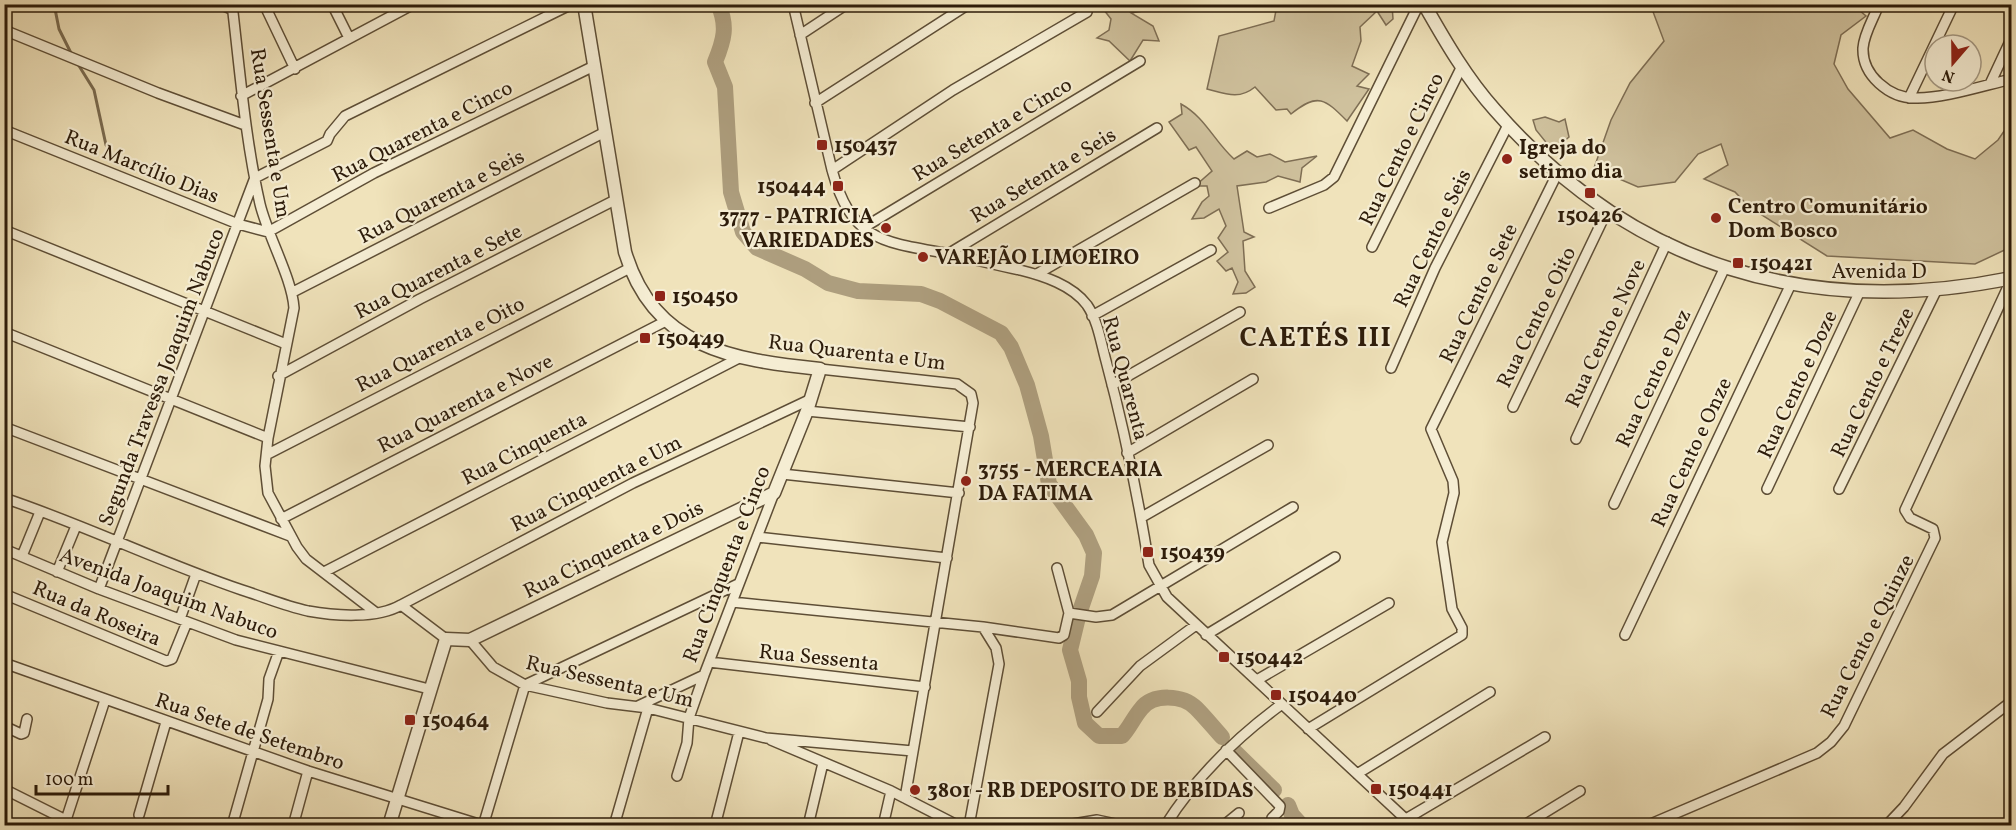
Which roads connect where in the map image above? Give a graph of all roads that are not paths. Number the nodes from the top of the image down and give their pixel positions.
1 (220, 4) edge
2 (264, 4) edge
3 (332, 4) edge
4 (572, 4) edge
5 (584, 4) edge
6 (793, 4) edge
7 (847, 4) edge
8 (969, 4) edge
9 (1419, 4) edge
10 (1424, 4) edge
11 (1879, 4) edge
12 (1954, 4) edge
13 (409, 6) edge
14 (232, 7) edge
15 (1087, 12) dead end
16 (4, 30) edge
17 (800, 35) junction
18 (2012, 37) edge
19 (349, 38) junction
20 (1140, 61) dead end
21 (594, 66) junction
22 (1462, 66) junction
23 (295, 69) junction
24 (2012, 79) edge
25 (1990, 84) junction
26 (241, 96) junction
27 (1909, 98) junction
28 (815, 103) junction
29 (245, 124) junction
30 (1508, 125) junction
31 (1156, 128) dead end
32 (4, 130) edge
33 (605, 132) junction
34 (832, 170) junction
35 (1558, 172) junction
36 (255, 178) junction
37 (1195, 183) dead end
38 (615, 200) junction
39 (1269, 208) dead end
40 (1607, 211) junction
41 (238, 224) junction
42 (863, 228) junction
43 (4, 230) edge
44 (268, 232) junction
45 (1667, 242) junction
46 (1372, 247) dead end
47 (1211, 250) dead end
48 (948, 254) junction
49 (1725, 267) junction
50 (630, 268) junction
51 (1037, 274) junction
52 (2012, 278) edge
53 (1790, 285) junction
54 (1936, 291) junction
55 (293, 292) junction
56 (1859, 293) junction
57 (204, 312) junction
58 (1240, 312) dead end
59 (1092, 316) junction
60 (666, 321) junction
61 (4, 332) edge
62 (286, 344) junction
63 (741, 357) junction
64 (1391, 368) dead end
65 (820, 369) junction
66 (278, 376) junction
67 (1253, 379) dead end
68 (1112, 384) junction
69 (171, 400) junction
70 (809, 405) junction
71 (1513, 407) dead end
72 (4, 427) edge
73 (970, 427) junction
74 (268, 438) junction
75 (1576, 439) dead end
76 (1268, 445) dead end
77 (1127, 453) junction
78 (268, 454) junction
79 (782, 474) junction
80 (142, 479) junction
81 (1767, 489) dead end
82 (1839, 489) dead end
83 (774, 493) junction
84 (959, 493) junction
85 (4, 498) edge
86 (1614, 504) dead end
87 (1293, 507) dead end
88 (40, 512) junction
89 (1142, 517) junction
90 (281, 519) junction
91 (76, 526) junction
92 (290, 536) junction
93 (757, 537) junction
94 (117, 542) junction
95 (4, 549) edge
96 (21, 556) junction
97 (1335, 557) dead end
98 (947, 558) junction
99 (1057, 568) dead end
100 (57, 572) junction
101 (324, 572) junction
102 (196, 574) junction
103 (738, 584) junction
104 (1159, 586) junction
105 (99, 589) junction
106 (4, 594) edge
107 (732, 602) junction
108 (1389, 603) dead end
109 (401, 605) junction
110 (375, 612) junction
111 (1069, 613) junction
112 (183, 620) junction
113 (937, 623) junction
114 (1196, 625) junction
115 (983, 627) junction
116 (1206, 635) junction
117 (1625, 635) dead end
118 (446, 639) junction
119 (470, 640) junction
120 (279, 651) junction
121 (710, 662) junction
122 (4, 663) edge
123 (704, 675) junction
124 (1257, 680) junction
125 (525, 685) junction
126 (925, 687) junction
127 (429, 689) junction
128 (1490, 692) dead end
129 (105, 700) junction
130 (2012, 701) edge
131 (1282, 704) junction
132 (643, 706) junction
133 (1097, 712) dead end
134 (689, 718) junction
135 (27, 719) dead end
136 (166, 722) junction
137 (4, 726) edge
138 (1308, 729) junction
139 (739, 732) junction
140 (1545, 737) dead end
141 (766, 738) junction
142 (1226, 750) junction
143 (252, 751) junction
144 (913, 751) junction
145 (823, 764) junction
146 (308, 771) junction
147 (1357, 774) junction
148 (677, 776) dead end
149 (4, 789) edge
150 (891, 791) junction
151 (1580, 791) dead end
152 (397, 797) junction
153 (905, 798) junction
154 (1239, 813) dead end
155 (139, 815) dead end
156 (70, 823) edge
157 (1411, 824) edge
158 (232, 825) edge
159 (293, 825) edge
160 (389, 825) edge
161 (484, 825) edge
162 (614, 825) edge
163 (715, 825) edge
164 (808, 825) edge
165 (883, 825) edge
166 (959, 825) edge
167 (969, 825) edge
168 (1061, 825) edge
169 (1125, 825) edge
170 (1165, 825) edge
171 (1223, 825) edge
172 (1274, 825) edge
173 (1523, 825) edge
174 (1646, 825) edge
175 (1886, 825) edge

1 - 14 street
2 - 23 street
3 - 19 street
4 - 36 street
5 - 21 street, Rua Quarenta e Um
6 - 17 street, Rua Quarenta
7 - 17 street
8 - 28 street
9 - 39 street
10 - 22 street, Avenida D
11 - 27 street
12 - 27 street
13 - 19 street
14 - 26 street, Rua Sessenta e Um
15 - 34 street
16 - 29 street
17 - 28 street, Rua Quarenta
18 - 25 street
19 - 23 street
20 - 42 street, Rua Setenta e Cinco
21 - 33 street, Rua Quarenta e Um
21 - 44 street, Rua Quarenta e Cinco
22 - 30 street, Avenida D
22 - 46 street, Rua Cento e Cinco
23 - 26 street
24 - 25 street
25 - 27 street
26 - 29 street, Rua Sessenta e Um
28 - 34 street, Rua Quarenta
29 - 36 street, Rua Sessenta e Um
30 - 35 street, Avenida D
30 - 64 street, Rua Cento e Seis
31 - 48 street, Rua Setenta e Seis
32 - 41 street, Rua Marcílio Dias
33 - 38 street, Rua Quarenta e Um
33 - 55 street, Rua Quarenta e Seis
34 - 42 street, Rua Quarenta
35 - 40 street, Avenida D
35 - 138 street, Rua Cento e Sete
36 - 41 street, Segunda Travessa Joaquim Nabuco
36 - 44 street, Rua Sessenta e Um
37 - 51 street
38 - 50 street, Rua Quarenta e Um
38 - 66 street, Rua Quarenta e Sete
40 - 45 street, Avenida D
40 - 71 street, Rua Cento e Oito
41 - 44 street, Rua Marcílio Dias
41 - 57 street, Segunda Travessa Joaquim Nabuco
42 - 48 street, Rua Quarenta
43 - 57 street
44 - 55 street, Rua Sessenta e Um
45 - 49 street, Avenida D
45 - 75 street, Rua Cento e Nove
47 - 59 street
48 - 51 street, Rua Quarenta
49 - 53 street, Avenida D
49 - 86 street, Rua Cento e Dez
50 - 60 street, Rua Quarenta e Um
50 - 78 street, Rua Quarenta e Oito
51 - 59 street, Rua Quarenta
52 - 54 street, Avenida D
52 - 174 street, Rua Cento e Quinze
53 - 56 street, Avenida D
53 - 117 street, Rua Cento e Onze
54 - 56 street, Avenida D
54 - 82 street, Rua Cento e Treze
55 - 62 street, Rua Sessenta e Um
56 - 81 street, Rua Cento e Doze
57 - 62 street
57 - 69 street, Segunda Travessa Joaquim Nabuco
58 - 68 street
59 - 68 street, Rua Quarenta
60 - 63 street, Rua Quarenta e Um
60 - 90 street, Rua Quarenta e Nove
61 - 69 street
62 - 66 street, Rua Sessenta e Um
63 - 65 street, Rua Quarenta e Um
63 - 101 street, Rua Cinquenta
65 - 70 street, Rua Cinquenta e Cinco
65 - 73 street, Rua Quarenta e Um
66 - 74 street, Rua Sessenta e Um
67 - 77 street
68 - 77 street, Rua Quarenta
69 - 74 street
69 - 80 street, Segunda Travessa Joaquim Nabuco
70 - 73 street
70 - 79 street, Rua Cinquenta e Cinco
70 - 109 street, Rua Cinquenta e Um
72 - 80 street
73 - 84 street, Rua Quarenta e Um
74 - 78 street, Rua Sessenta e Um
76 - 89 street
77 - 89 street, Rua Quarenta
78 - 90 street, Rua Sessenta e Um
79 - 83 street, Rua Cinquenta e Cinco
79 - 84 street
80 - 92 street
80 - 94 street, Segunda Travessa Joaquim Nabuco
83 - 93 street, Rua Cinquenta e Cinco
83 - 119 street, Rua Cinquenta e Dois
84 - 98 street, Rua Quarenta e Um
85 - 88 street
87 - 104 street
88 - 91 street
88 - 96 street
89 - 104 street, Rua Quarenta
90 - 92 street, Rua Sessenta e Um
91 - 94 street
91 - 100 street
92 - 101 street, Rua Sessenta e Um
93 - 98 street
93 - 103 street, Rua Cinquenta e Cinco
94 - 102 street
94 - 105 street, Segunda Travessa Joaquim Nabuco
95 - 96 street, Avenida Joaquim Nabuco
96 - 100 street, Avenida Joaquim Nabuco
97 - 116 street
98 - 113 street, Rua Quarenta e Um
99 - 111 street
100 - 105 street, Avenida Joaquim Nabuco
101 - 110 street, Rua Sessenta e Um
102 - 110 street
102 - 112 street
103 - 107 street, Rua Cinquenta e Cinco
103 - 125 street
104 - 111 street
104 - 114 street, Rua Quarenta
105 - 112 street, Avenida Joaquim Nabuco
106 - 112 street, Rua da Roseira
107 - 113 street
107 - 121 street, Rua Cinquenta e Cinco
108 - 124 street
109 - 110 street
109 - 118 street
111 - 115 street
112 - 120 street, Avenida Joaquim Nabuco
113 - 115 street
113 - 126 street, Rua Quarenta e Um
114 - 116 street, Rua Quarenta
114 - 133 street
115 - 167 street
116 - 124 street, Rua Quarenta
118 - 119 street
118 - 127 street
119 - 125 street, Rua Sessenta e Um
120 - 127 street, Avenida Joaquim Nabuco
120 - 143 street
121 - 123 street, Rua Cinquenta e Cinco
121 - 126 street, Rua Sessenta
122 - 129 street, Rua Sete de Setembro
123 - 132 street
123 - 134 street, Rua Cinquenta e Cinco
124 - 131 street, Rua Quarenta
125 - 132 street, Rua Sessenta e Um
125 - 161 street
126 - 144 street, Rua Quarenta e Um
127 - 152 street
128 - 147 street
129 - 136 street, Rua Sete de Setembro
129 - 156 street
130 - 175 street
131 - 138 street, Rua Quarenta
131 - 142 street
132 - 134 street, Rua Sessenta e Um
132 - 162 street
134 - 139 street, Rua Sessenta e Um
134 - 148 street, Rua Cinquenta e Cinco
135 - 137 street
136 - 143 street, Rua Sete de Setembro
136 - 155 street
138 - 147 street, Rua Quarenta
139 - 141 street, Rua Sessenta e Um
139 - 163 street
140 - 157 street
141 - 144 street, Rua Sessenta e Um
141 - 145 street
142 - 170 street
142 - 172 street
143 - 146 street, Rua Sete de Setembro
143 - 158 street
144 - 153 street, Rua Quarenta e Um
145 - 150 street
145 - 164 street
146 - 152 street, Rua Sete de Setembro
146 - 159 street
147 - 157 street, Rua Quarenta
149 - 156 street
150 - 153 street
150 - 165 street
151 - 173 street
152 - 160 street
152 - 161 street, Rua Sete de Setembro
153 - 166 street
154 - 171 street
168 - 169 street

